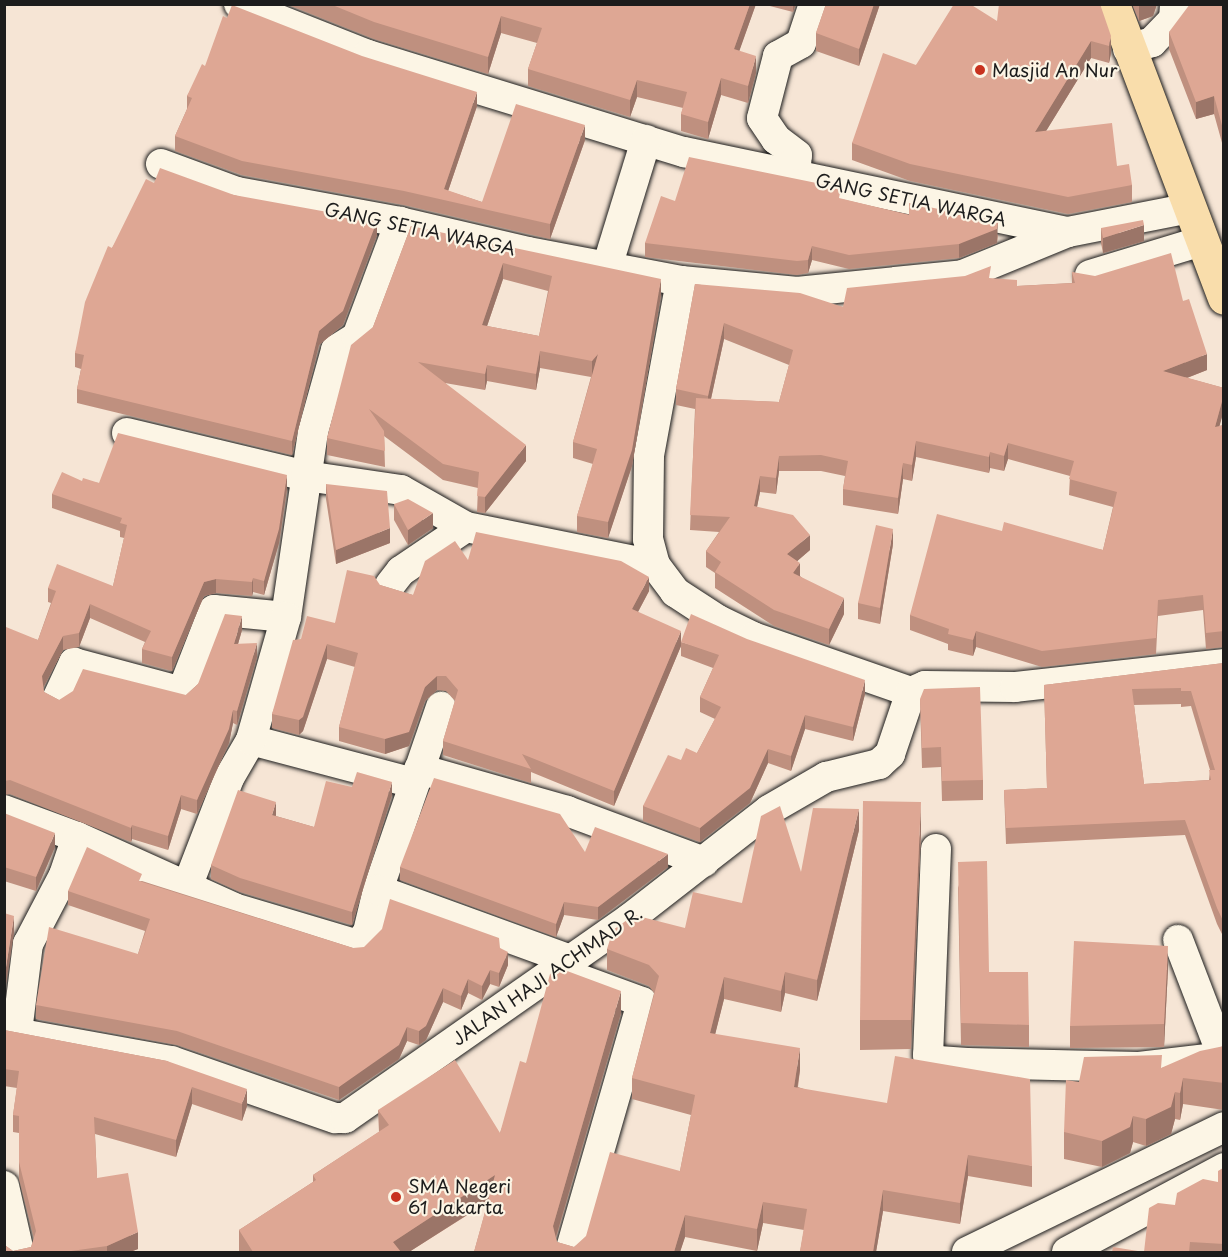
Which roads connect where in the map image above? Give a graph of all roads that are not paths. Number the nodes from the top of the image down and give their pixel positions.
1 (239, 4) edge
2 (814, 4) edge
3 (1113, 4) edge
4 (1176, 4) edge
5 (1128, 49) junction
6 (646, 140) junction
7 (161, 164) dead end
8 (795, 176) junction
9 (1190, 208) junction
10 (400, 222) junction
11 (1068, 232) junction
12 (1213, 258) edge
13 (607, 267) junction
14 (1090, 275) edge
15 (681, 280) junction
16 (1224, 298) edge
17 (127, 433) edge
18 (306, 476) junction
19 (466, 527) junction
20 (655, 565) junction
21 (390, 585) edge
22 (286, 617) junction
23 (1224, 664) edge
24 (911, 692) junction
25 (58, 697) edge
26 (441, 707) dead end
27 (251, 740) junction
28 (417, 776) junction
29 (4, 810) edge
30 (77, 837) junction
31 (936, 849) dead end
32 (704, 862) junction
33 (187, 887) junction
34 (378, 891) junction
35 (1178, 940) dead end
36 (563, 965) junction
37 (11, 1032) edge
38 (1223, 1057) edge
39 (1224, 1126) edge
40 (1224, 1168) edge
41 (4, 1186) edge
42 (19, 1252) edge
43 (570, 1252) edge
44 (967, 1252) edge
45 (1067, 1252) edge

1 - 6 street, GANG SETIA WARGA
2 - 8 street
3 - 5 main road
4 - 5 street
5 - 9 main road
6 - 8 street, GANG SETIA WARGA
6 - 13 street
7 - 10 street, GANG SETIA WARGA
8 - 11 street, GANG SETIA WARGA
9 - 11 street, GANG SETIA WARGA
9 - 12 main road
10 - 13 street, GANG SETIA WARGA
10 - 18 street
11 - 15 street, GANG SETIA WARGA
12 - 14 street
12 - 16 main road
13 - 15 street, GANG SETIA WARGA
15 - 20 street
17 - 18 street
18 - 19 street
18 - 22 street
19 - 20 street
19 - 21 street
20 - 24 street
22 - 25 street
22 - 27 street
23 - 24 street
24 - 32 street, JALAN HAJI ACHMAD R.
26 - 28 street
27 - 28 street
27 - 33 street
28 - 32 street
28 - 34 street
29 - 30 street
30 - 33 street
30 - 37 street, JALAN HAJI ACHMAD R.
31 - 38 street
32 - 36 street, JALAN HAJI ACHMAD R.
33 - 34 street
34 - 36 street
35 - 38 street
36 - 37 street, JALAN HAJI ACHMAD R.
36 - 43 street
39 - 44 street
40 - 45 street
41 - 42 street

